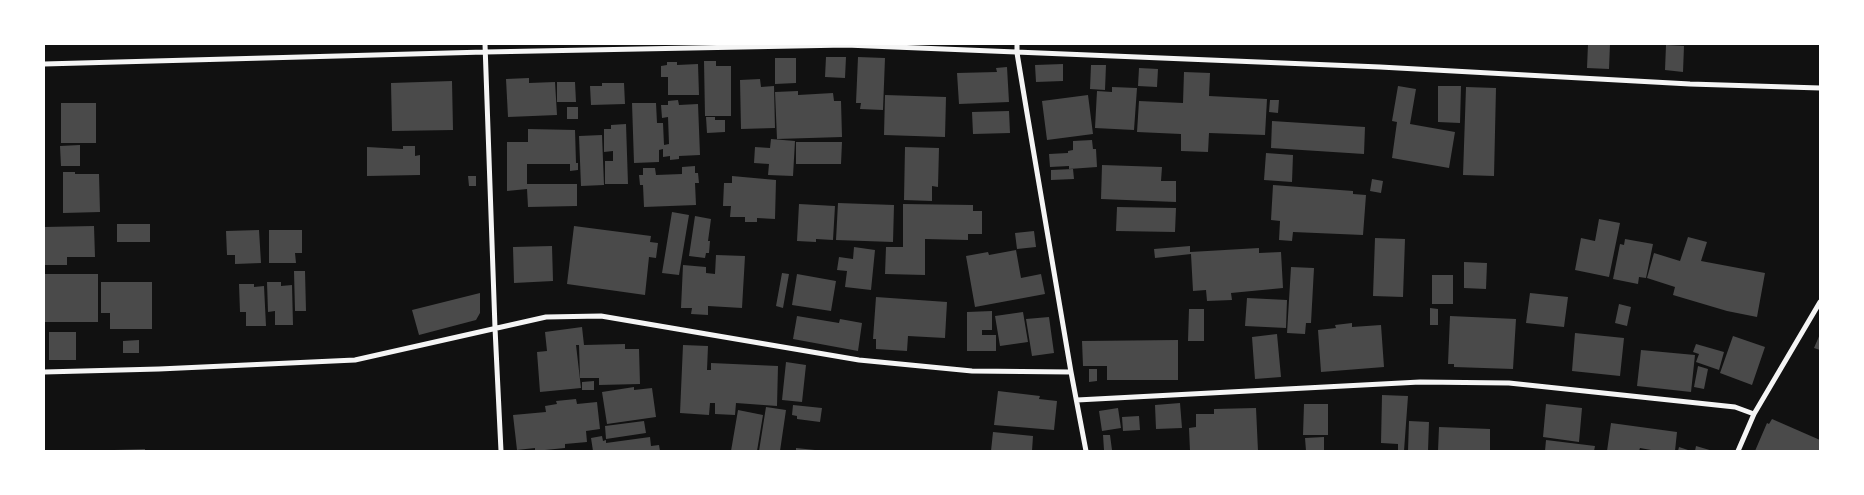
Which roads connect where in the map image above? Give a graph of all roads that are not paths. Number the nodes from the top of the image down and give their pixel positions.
1 (485, 44) edge
2 (1017, 44) edge
3 (485, 52) junction
4 (1017, 53) junction
5 (44, 64) edge
6 (1820, 88) edge
7 (1820, 302) edge
8 (495, 328) junction
9 (44, 372) edge
10 (1071, 372) junction
11 (1077, 400) junction
12 (1754, 414) junction
13 (501, 451) edge
14 (1086, 451) edge
15 (1738, 451) edge

1 - 3 street
2 - 4 street
3 - 4 street
3 - 5 street
3 - 8 street
4 - 6 street
4 - 10 street
7 - 12 street
8 - 9 street
8 - 10 street
8 - 13 street
10 - 11 street
11 - 12 street
11 - 14 street
12 - 15 street

